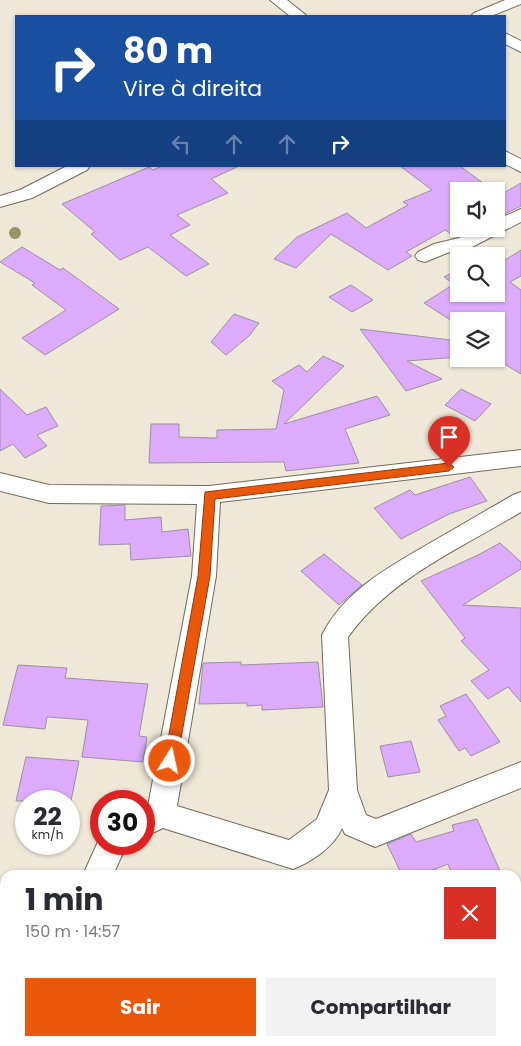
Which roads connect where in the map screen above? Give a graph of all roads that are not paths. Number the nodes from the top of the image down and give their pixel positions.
1 (277, 0) edge
2 (518, 0) edge
3 (298, 15) edge
4 (481, 15) edge
5 (506, 39) edge
6 (521, 47) edge
7 (506, 157) edge
8 (79, 167) edge
9 (521, 167) edge
10 (0, 202) edge
11 (521, 215) edge
12 (505, 223) edge
13 (477, 237) edge
14 (425, 256) dead end
15 (521, 458) edge
16 (0, 482) edge
17 (209, 495) junction
18 (521, 501) edge
19 (521, 775) edge
20 (342, 790) junction
21 (155, 805) edge
22 (155, 820) edge
23 (107, 855) edge
24 (100, 870) edge

1 - 3 street
2 - 4 street
5 - 6 street
7 - 9 street
8 - 10 street
11 - 12 street
13 - 14 street
15 - 17 street
16 - 17 street
17 - 21 street
18 - 20 street
19 - 20 street
20 - 22 street
23 - 24 street

